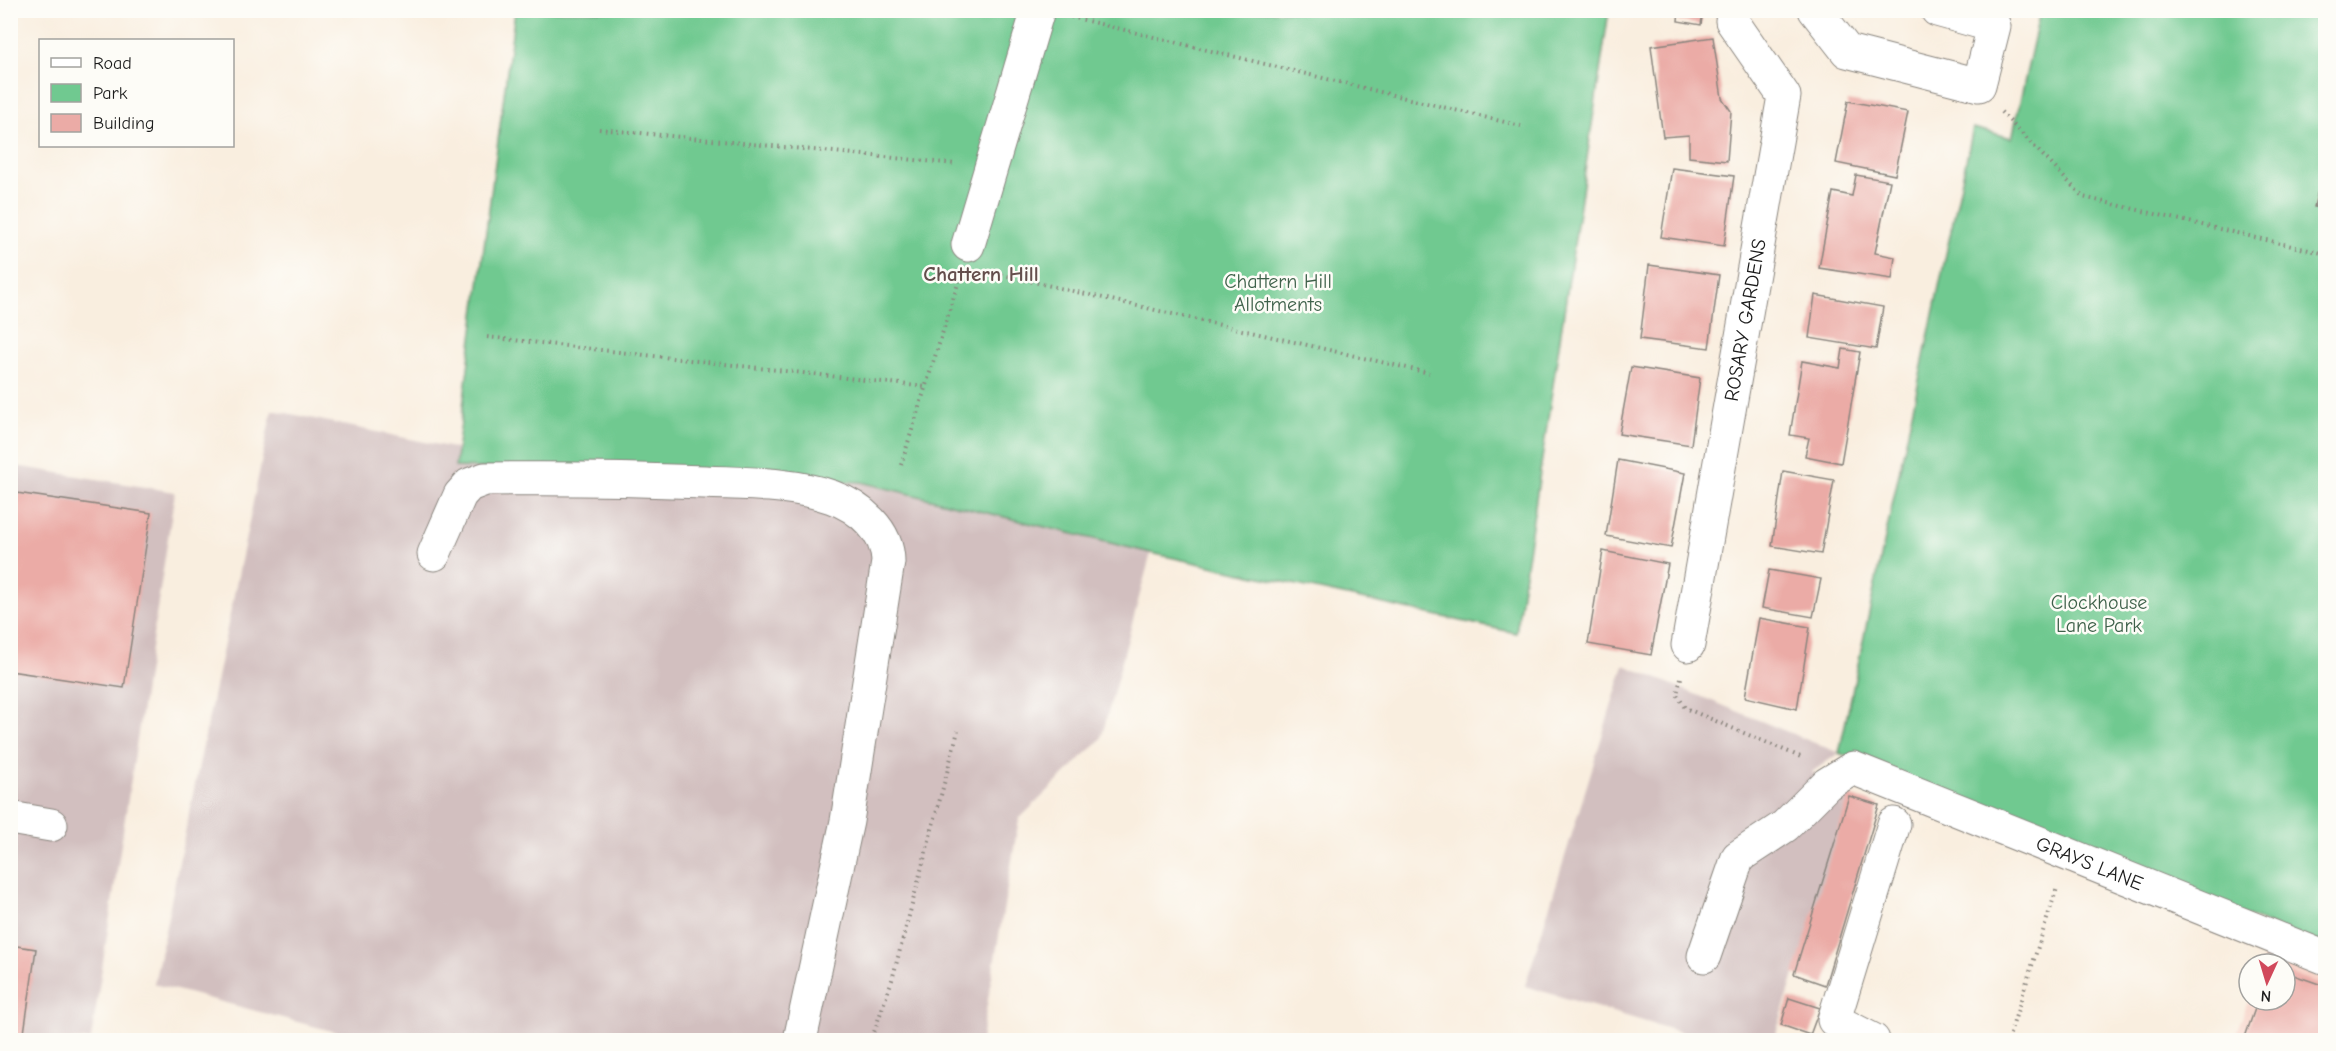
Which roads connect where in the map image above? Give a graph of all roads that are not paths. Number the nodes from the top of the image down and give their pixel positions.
1 (1734, 10) edge
2 (1815, 10) edge
3 (1937, 10) edge
4 (1053, 13) edge
5 (965, 255) road end
6 (434, 554) dead end
7 (1688, 645) road end
8 (10, 818) edge
9 (1894, 824) dead end
10 (51, 825) dead end
11 (1704, 956) dead end
12 (2325, 958) edge
13 (800, 1041) edge
14 (1873, 1041) edge

1 - 7 street, ROSARY GARDENS
2 - 3 street
4 - 5 street
6 - 13 street
8 - 10 street
9 - 14 street
11 - 12 street, GRAYS LANE

